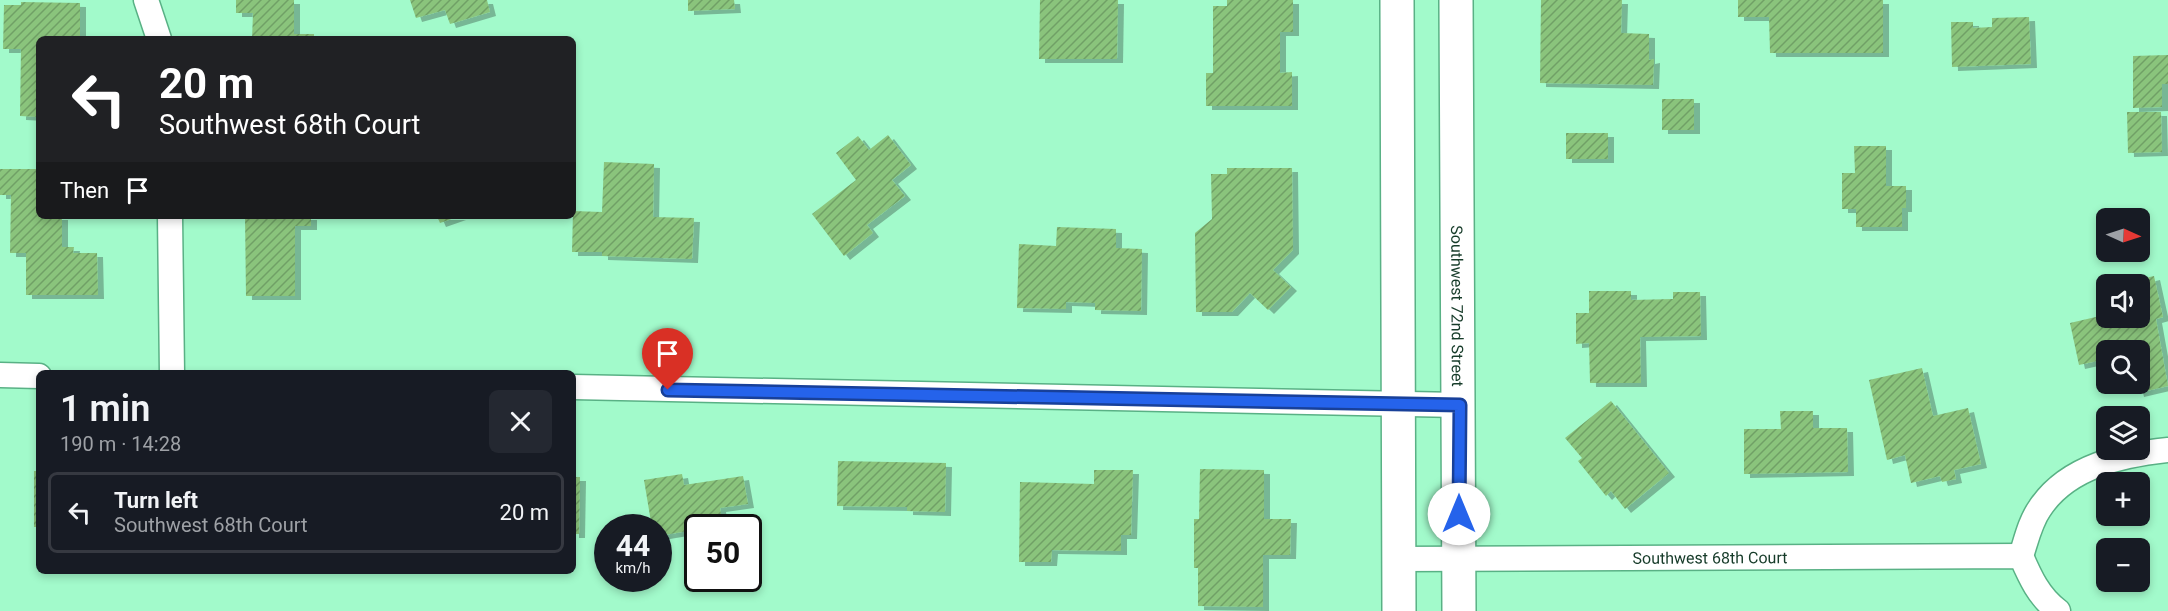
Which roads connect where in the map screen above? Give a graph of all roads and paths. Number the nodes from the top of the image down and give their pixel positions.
1 (146, 0) edge
2 (1397, 0) edge
3 (1456, 0) edge
4 (158, 36) edge
5 (170, 219) edge
6 (172, 370) edge
7 (0, 375) edge
8 (36, 376) edge
9 (576, 387) edge
10 (1398, 404) junction
11 (1460, 405) junction
12 (2168, 450) edge
13 (2021, 556) junction
14 (1459, 558) junction
15 (1398, 559) junction
16 (1399, 611) edge
17 (1459, 611) edge
18 (2058, 611) edge

1 - 4 street
2 - 10 main road
3 - 11 main road, Southwest 72nd Street
5 - 6 street
7 - 8 street
9 - 10 street
10 - 11 street
10 - 15 main road
11 - 14 main road, Southwest 72nd Street
12 - 13 street
13 - 14 street, Southwest 68th Court
13 - 18 street
14 - 15 street, Southwest 68th Court
14 - 17 main road, Southwest 72nd Street
15 - 16 main road

